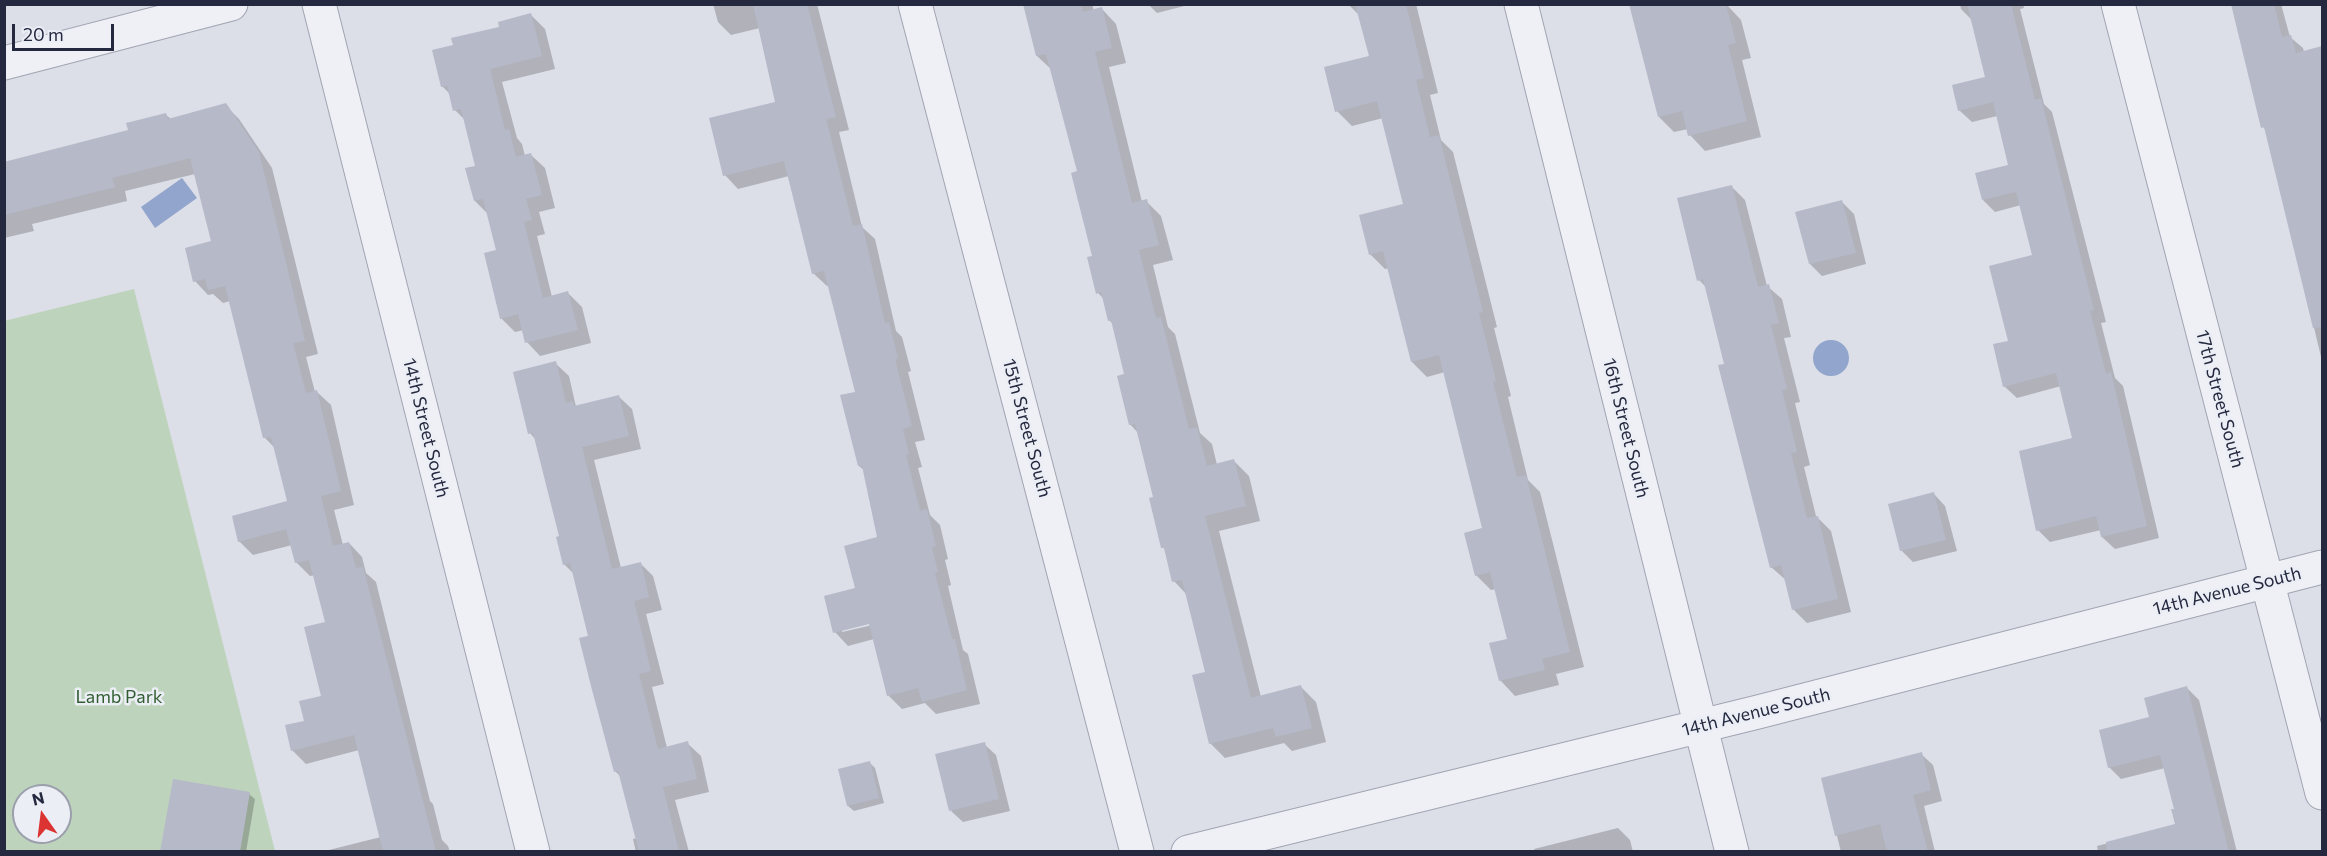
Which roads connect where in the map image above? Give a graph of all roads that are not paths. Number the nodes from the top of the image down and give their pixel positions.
1 (231, 4) edge
2 (319, 4) edge
3 (915, 4) edge
4 (1521, 4) edge
5 (2118, 4) edge
6 (4, 63) edge
7 (2322, 567) edge
8 (2267, 580) junction
9 (1700, 727) junction
10 (2322, 793) edge
11 (533, 852) edge
12 (1137, 852) edge
13 (1188, 852) edge
14 (1732, 852) edge

1 - 6 street
2 - 11 street, 14th Street South
3 - 12 street, 15th Street South
4 - 9 street, 16th Street South
5 - 8 street, 17th Street South
7 - 8 street, 14th Avenue South
8 - 9 street, 14th Avenue South
8 - 10 street, 17th Street South
9 - 13 street, 14th Avenue South
9 - 14 street, 16th Street South

